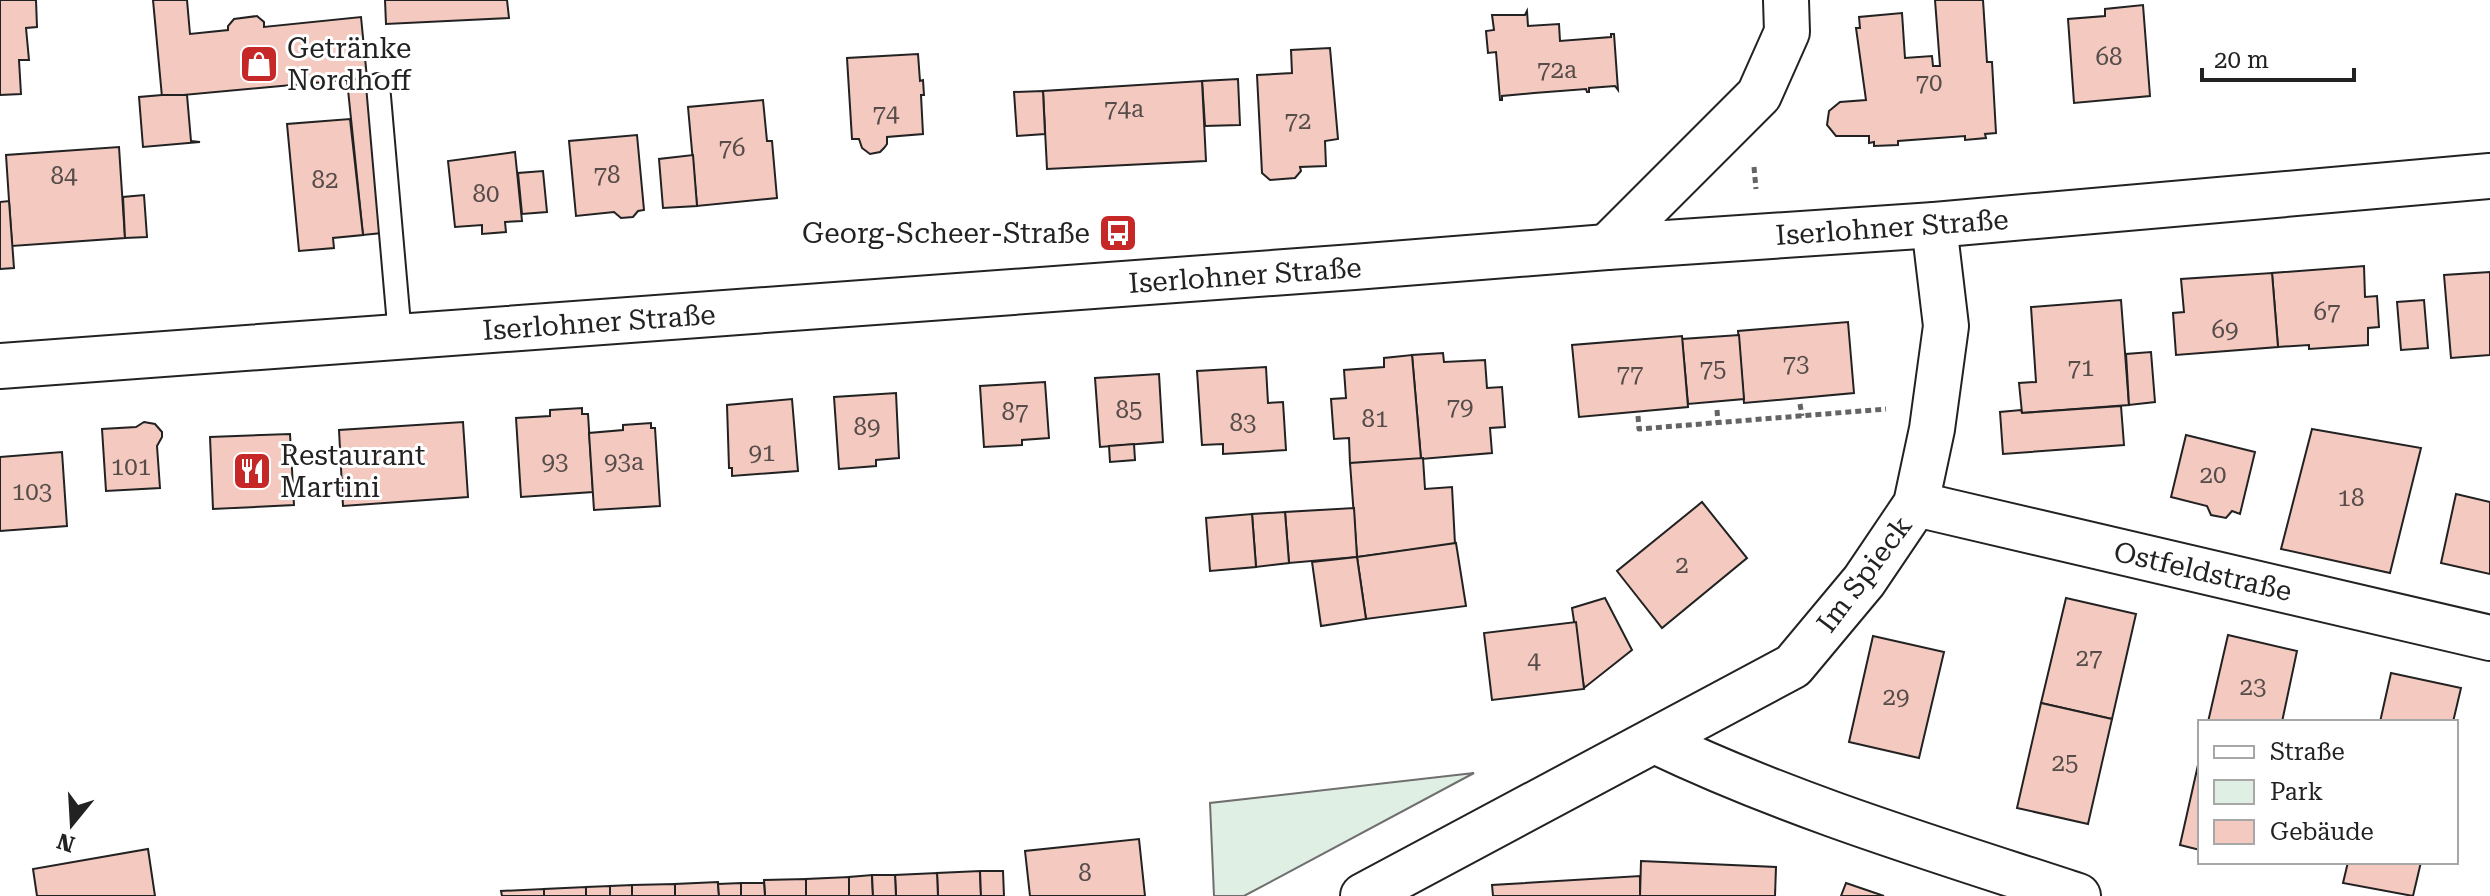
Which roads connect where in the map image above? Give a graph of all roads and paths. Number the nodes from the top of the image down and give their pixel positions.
1 (1786, 0) edge
2 (378, 85) dead end
3 (1754, 168) dead end
4 (2490, 176) edge
5 (1755, 182) dead end
6 (1934, 225) junction
7 (1607, 247) junction
8 (400, 336) junction
9 (0, 366) edge
10 (1800, 404) dead end
11 (1935, 406) junction
12 (1717, 410) dead end
13 (1638, 416) dead end
14 (1802, 416) junction
15 (1718, 423) junction
16 (1916, 504) junction
17 (2490, 638) edge
18 (1655, 741) junction
19 (1363, 896) edge
20 (2078, 896) edge

1 - 7 main road
2 - 8 lane
3 - 5 path
4 - 6 main road, Iserlohner Straße
6 - 7 main road, Iserlohner Straße
6 - 11 main road, Im Spieck
7 - 8 main road, Iserlohner Straße
8 - 9 main road, Iserlohner Straße
10 - 14 path
11 - 14 path
11 - 16 main road, Im Spieck
12 - 15 path
13 - 15 path
14 - 15 path
16 - 17 main road, Ostfeldstraße
16 - 18 main road, Im Spieck
18 - 19 main road, Im Spieck
18 - 20 main road

